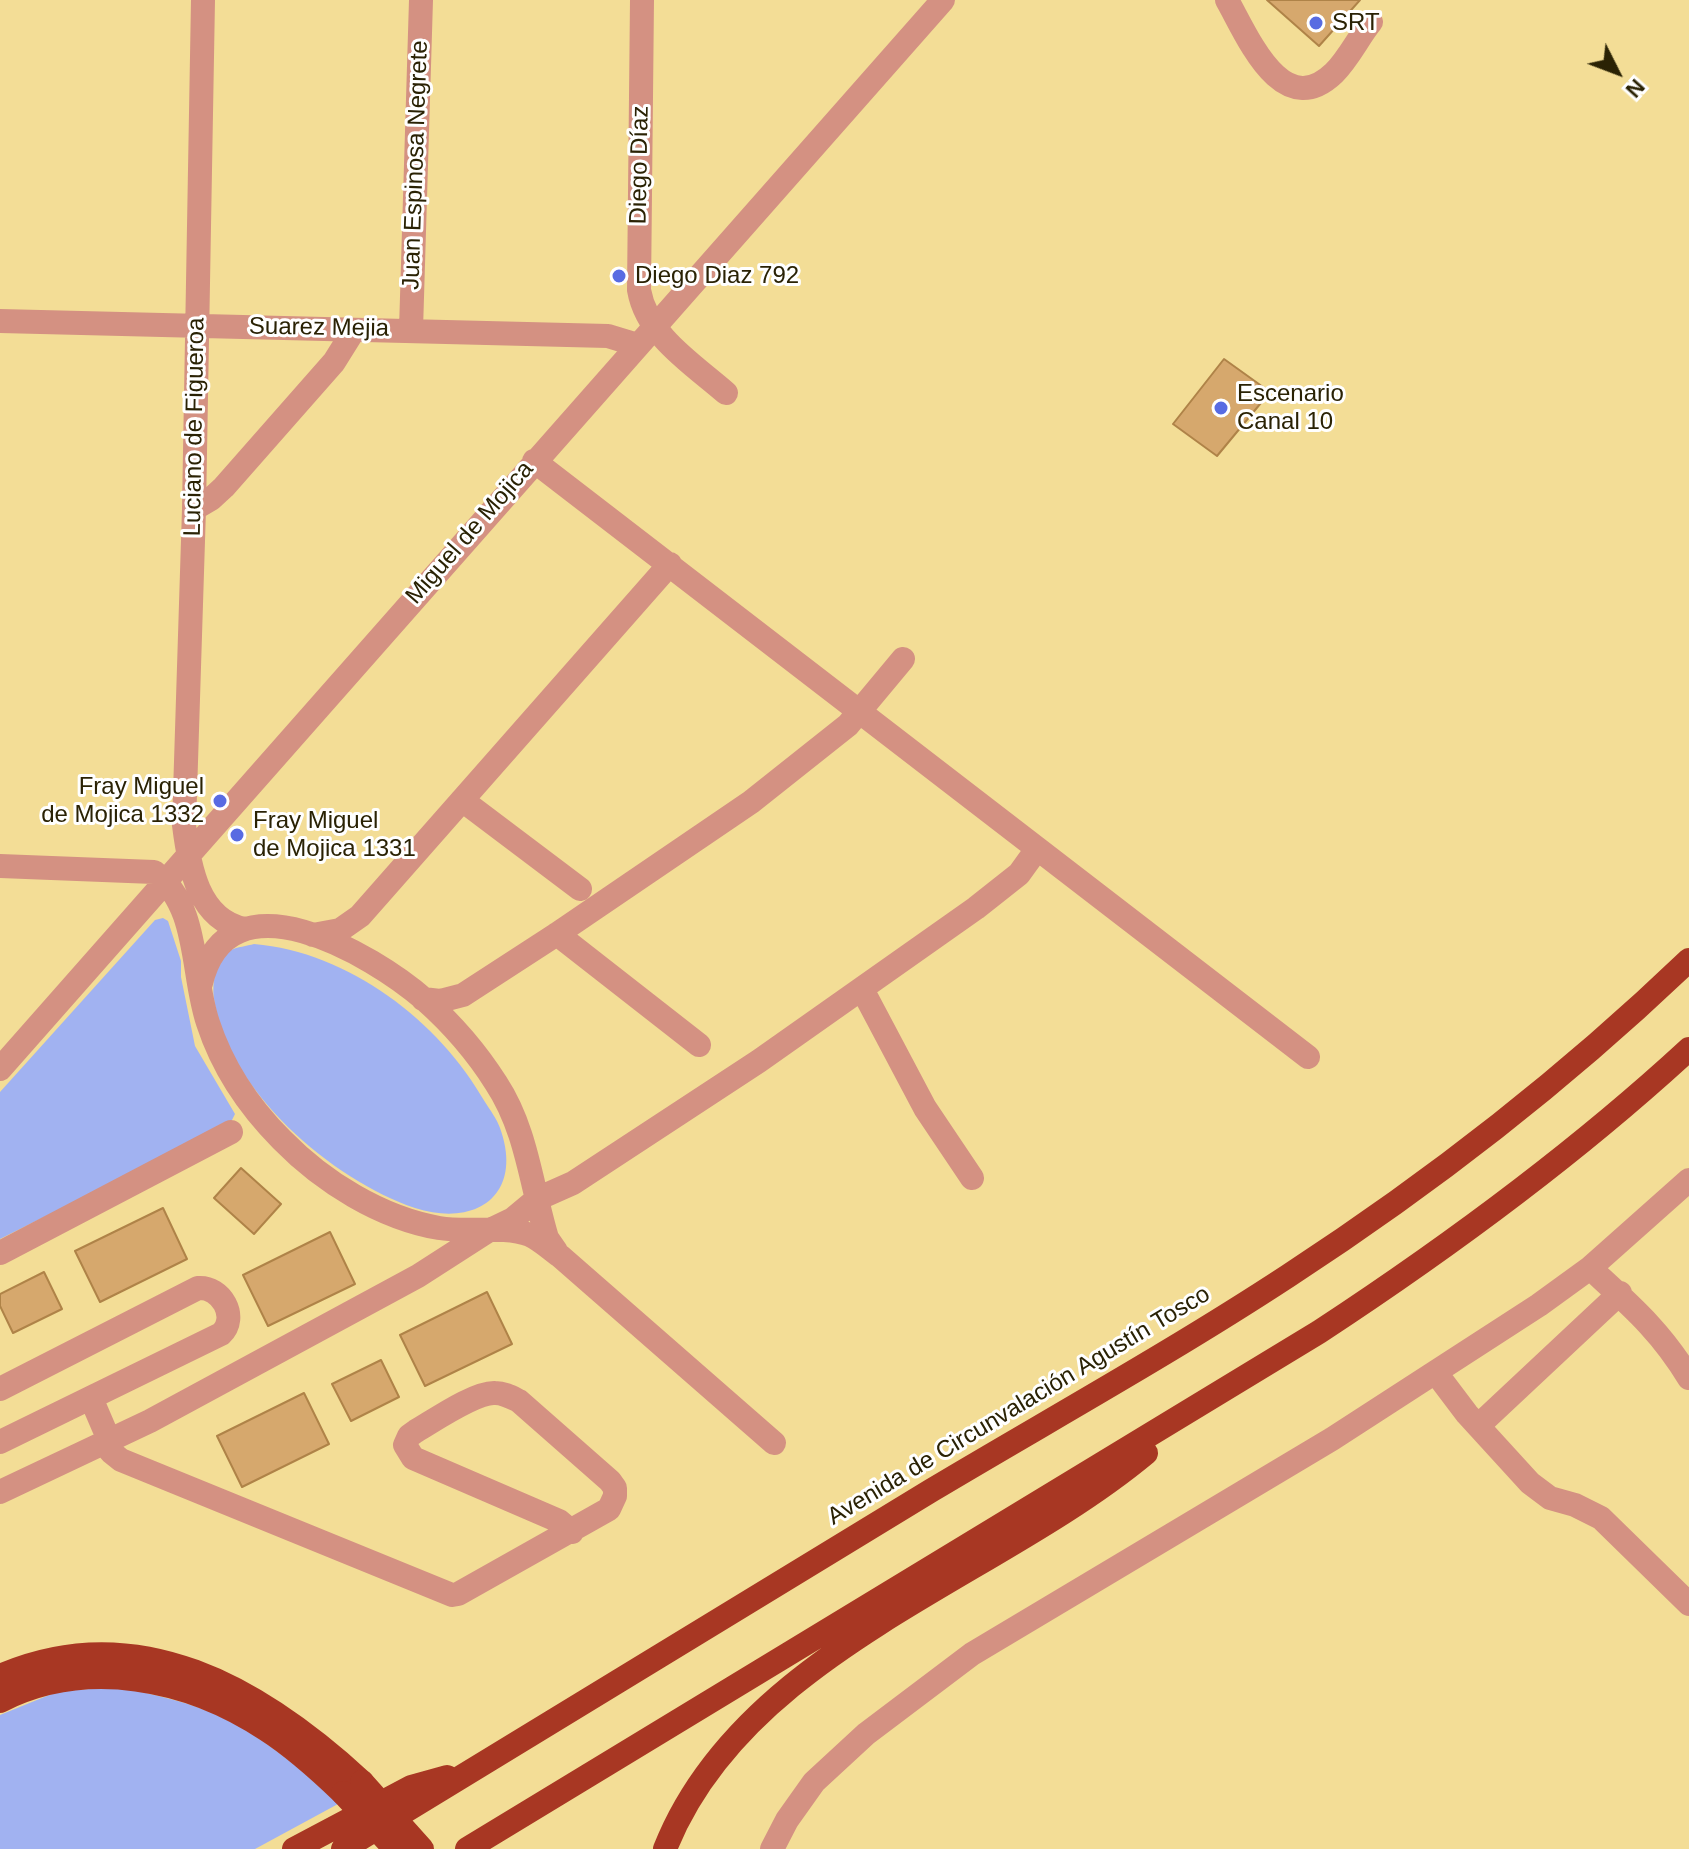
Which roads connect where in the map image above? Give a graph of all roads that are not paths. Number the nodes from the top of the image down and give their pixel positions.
1 (203, 0) edge
2 (421, 0) edge
3 (642, 0) edge
4 (943, 0) edge
5 (1227, 0) edge
6 (1371, 22) dead end
7 (0, 321) edge
8 (197, 325) junction
9 (654, 327) junction
10 (354, 330) junction
11 (411, 330) junction
12 (636, 347) junction
13 (726, 393) dead end
14 (534, 461) junction
15 (194, 509) junction
16 (670, 564) junction
17 (903, 659) dead end
18 (861, 711) junction
19 (462, 800) junction
20 (1037, 849) junction
21 (189, 853) junction
22 (0, 866) edge
23 (165, 880) junction
24 (580, 889) dead end
25 (360, 916) junction
26 (245, 929) junction
27 (557, 934) junction
28 (313, 935) junction
29 (1689, 960) edge
30 (372, 962) junction
31 (200, 986) junction
32 (862, 989) junction
33 (463, 995) junction
34 (423, 999) junction
35 (460, 1036) junction
36 (699, 1045) dead end
37 (1689, 1049) edge
38 (1308, 1057) dead end
39 (0, 1069) edge
40 (239, 1091) junction
41 (231, 1132) junction
42 (279, 1137) junction
43 (529, 1163) junction
44 (972, 1178) dead end
45 (1689, 1180) edge
46 (573, 1183) junction
47 (537, 1199) junction
48 (417, 1223) junction
49 (488, 1231) junction
50 (0, 1253) edge
51 (560, 1256) junction
52 (1590, 1268) junction
53 (418, 1276) junction
54 (1620, 1293) junction
55 (1436, 1373) junction
56 (1689, 1378) edge
57 (0, 1389) edge
58 (91, 1398) junction
59 (1204, 1404) junction
60 (1478, 1426) junction
61 (109, 1440) junction
62 (0, 1442) edge
63 (774, 1443) dead end
64 (0, 1492) edge
65 (572, 1532) junction
66 (1689, 1604) edge
67 (0, 1676) edge
68 (0, 1701) edge
69 (472, 1771) junction
70 (352, 1787) junction
71 (294, 1849) edge
72 (343, 1849) edge
73 (395, 1849) edge
74 (422, 1849) edge
75 (467, 1849) edge
76 (665, 1849) edge
77 (772, 1849) edge

1 - 8 street, Luciano de Figueroa
2 - 11 street, Juan Espinosa Negrete
3 - 9 street, Diego Díaz
4 - 9 street, Miguel de Mojica
5 - 6 street
7 - 8 street, Suarez Mejia
8 - 10 street, Suarez Mejia
8 - 15 street, Luciano de Figueroa
9 - 12 street, Miguel de Mojica
9 - 13 street
10 - 11 street, Suarez Mejia
10 - 15 street
11 - 12 street, Suarez Mejia
12 - 14 street, Miguel de Mojica
14 - 16 street
14 - 21 street, Miguel de Mojica
15 - 21 street, Luciano de Figueroa
16 - 18 street
16 - 19 street
17 - 18 street
18 - 20 street
18 - 27 street
19 - 24 street
19 - 25 street
20 - 32 street
20 - 38 street
21 - 23 street, Miguel de Mojica
21 - 26 street, Luciano de Figueroa
22 - 23 street
23 - 31 street
23 - 39 street, Miguel de Mojica
25 - 28 street
25 - 30 street
26 - 28 street
26 - 31 street
27 - 33 street
27 - 36 street
28 - 30 street
29 - 69 highway, Avenida de Circunvalación Agustín Tosco
30 - 34 street
31 - 40 street
32 - 44 street
32 - 46 street
33 - 34 street
33 - 35 street
34 - 35 street
35 - 43 street
37 - 59 highway
40 - 41 street
40 - 42 street
41 - 42 street
41 - 50 street
42 - 48 street
43 - 46 street
43 - 47 street
45 - 52 street
46 - 47 street
47 - 49 street
47 - 51 street
48 - 49 street
48 - 53 street
49 - 51 street
49 - 53 street
51 - 63 street
52 - 54 street
52 - 55 street
53 - 61 street
54 - 56 street
54 - 60 street
55 - 60 street
55 - 77 street
57 - 58 street
58 - 61 street
58 - 62 street
59 - 75 highway
59 - 76 highway
60 - 66 street
61 - 64 street
61 - 65 street
65 - 65 street
67 - 70 highway
68 - 70 highway
69 - 71 highway
69 - 72 highway, Avenida de Circunvalación Agustín Tosco
70 - 73 highway, bridge
70 - 74 highway, bridge

